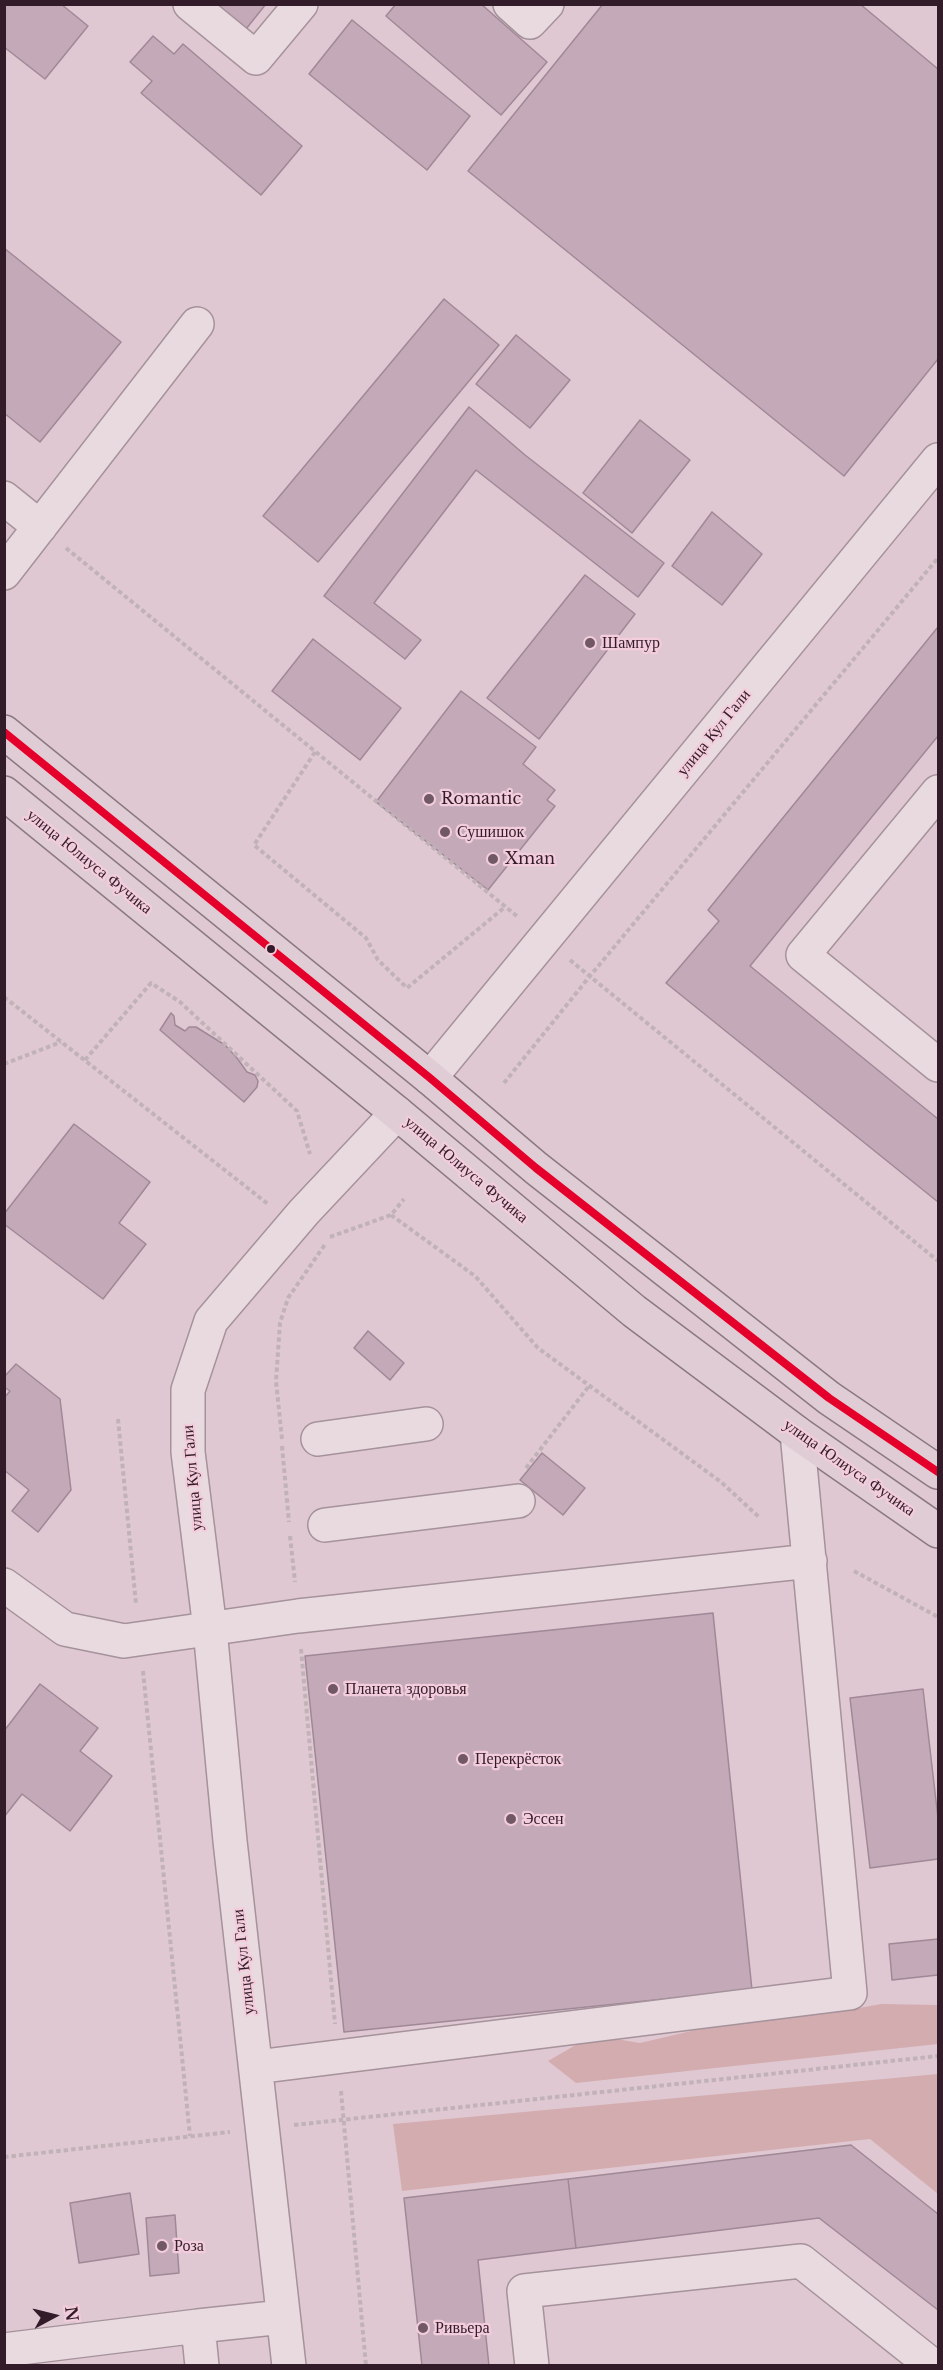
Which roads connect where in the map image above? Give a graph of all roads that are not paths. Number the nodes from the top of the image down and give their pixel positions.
1 (190, 4) edge
2 (301, 4) edge
3 (510, 4) edge
4 (547, 4) edge
5 (197, 324) dead end
6 (939, 460) edge
7 (4, 498) edge
8 (40, 527) junction
9 (4, 573) edge
10 (4, 732) edge
11 (939, 792) edge
12 (4, 793) edge
13 (939, 1065) edge
14 (430, 1078) junction
15 (397, 1113) junction
16 (426, 1424) dead end
17 (797, 1433) junction
18 (318, 1439) dead end
19 (939, 1472) edge
20 (519, 1488) road end
21 (325, 1525) dead end
22 (939, 1531) edge
23 (810, 1561) junction
24 (4, 1585) edge
25 (210, 1629) junction
26 (255, 2067) junction
27 (283, 2317) junction
28 (198, 2326) junction
29 (4, 2350) edge
30 (54, 2355) edge
31 (202, 2366) edge
32 (289, 2366) edge
33 (532, 2366) edge
34 (933, 2366) edge

1 - 2 street
3 - 4 street
5 - 8 street
6 - 14 street, улица Кул Гали
7 - 8 street
8 - 9 street
10 - 14 main road
11 - 13 street
12 - 15 main road, улица Юлиуса Фучика
14 - 15 main road, улица Кул Гали
14 - 19 main road
15 - 17 main road, улица Юлиуса Фучика
15 - 25 street, улица Кул Гали
16 - 18 street
17 - 22 main road, улица Юлиуса Фучика
17 - 23 street
20 - 21 street
23 - 25 street
23 - 26 street
24 - 25 street
25 - 26 street, улица Кул Гали
26 - 27 street, улица Кул Гали
27 - 28 street
27 - 32 street, улица Кул Гали
28 - 30 street
28 - 31 street
29 - 30 street
33 - 34 street

